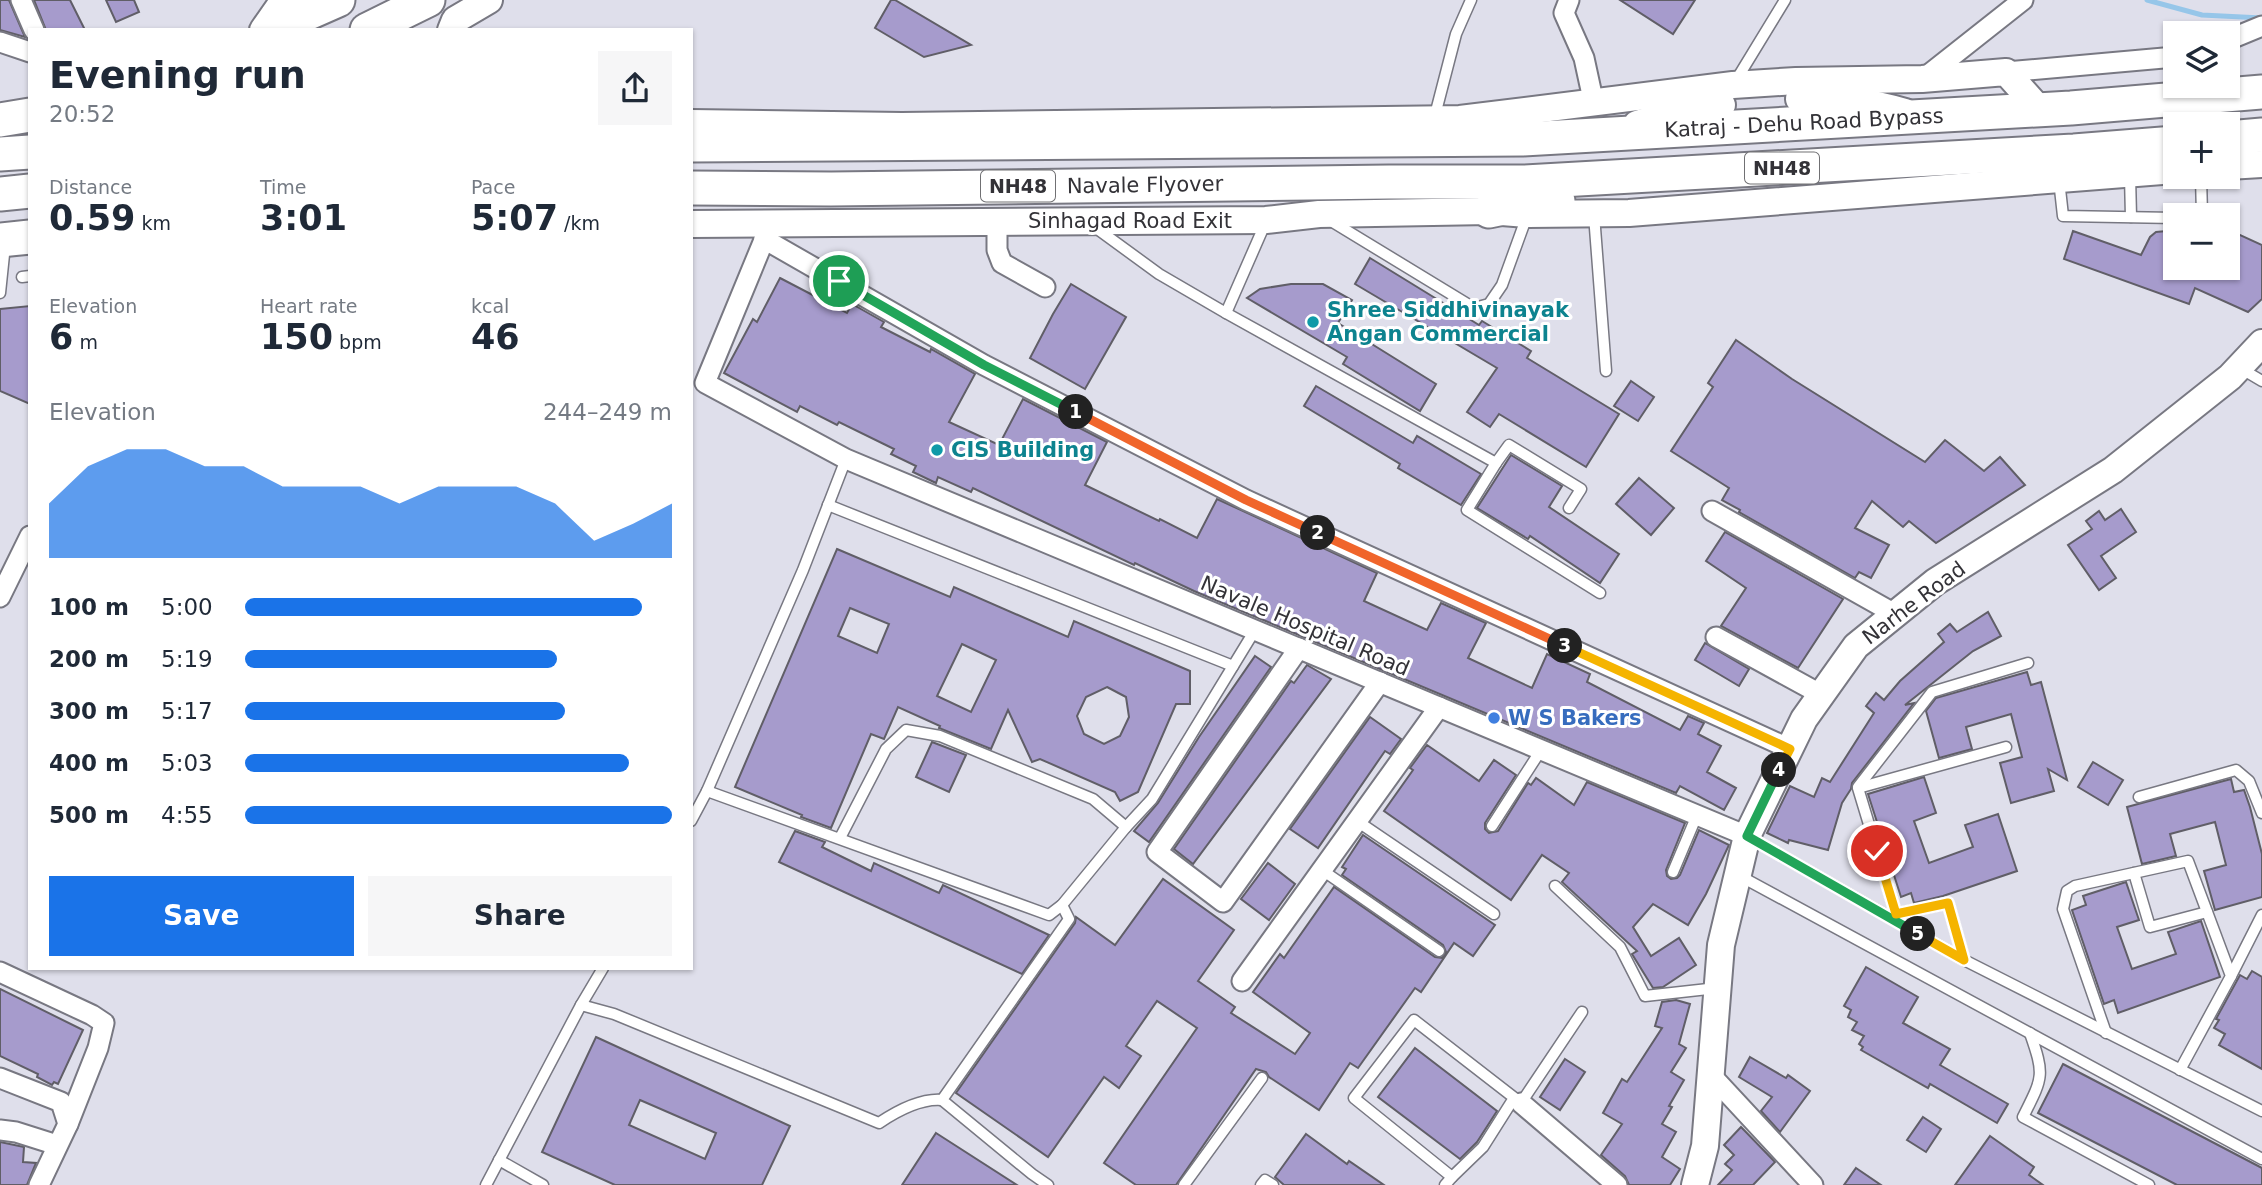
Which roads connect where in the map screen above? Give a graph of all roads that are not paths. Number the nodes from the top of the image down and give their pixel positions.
1 (21, 0) edge
2 (284, 0) edge
3 (338, 0) edge
4 (489, 0) edge
5 (1471, 0) edge
6 (1569, 0) edge
7 (1785, 0) edge
8 (2023, 0) edge
9 (445, 19) edge
10 (2262, 26) edge
11 (33, 28) edge
12 (264, 28) edge
13 (275, 28) edge
14 (381, 28) edge
15 (2240, 35) edge
16 (0, 41) edge
17 (28, 51) edge
18 (2163, 58) edge
19 (2006, 72) junction
20 (1922, 79) junction
21 (1743, 90) junction
22 (2262, 92) edge
23 (2040, 110) junction
24 (28, 115) edge
25 (1921, 117) junction
26 (1596, 119) junction
27 (0, 120) edge
28 (1434, 120) junction
29 (693, 123) edge
30 (2262, 135) edge
31 (2240, 137) edge
32 (1345, 139) joint
33 (2163, 144) edge
34 (693, 145) edge
35 (28, 152) edge
36 (0, 154) edge
37 (2262, 164) edge
38 (2240, 165) edge
39 (1753, 169) junction
40 (2163, 171) edge
41 (2130, 174) junction
42 (2059, 179) junction
43 (1389, 181) joint
44 (693, 188) edge
45 (28, 191) edge
46 (0, 194) edge
47 (1489, 211) junction
48 (1594, 213) junction
49 (1319, 214) junction
50 (1528, 214) junction
51 (2131, 217) junction
52 (2163, 218) edge
53 (1266, 220) junction
54 (1087, 221) junction
55 (997, 222) junction
56 (693, 224) edge
57 (767, 231) junction
58 (12, 239) edge
59 (1045, 287) dead end
60 (0, 293) edge
61 (1226, 313) junction
62 (2262, 344) edge
63 (2239, 367) junction
64 (1606, 371) dead end
65 (2262, 381) edge
66 (845, 459) junction
67 (1496, 463) junction
68 (828, 505) junction
69 (1569, 508) dead end
70 (1712, 511) dead end
71 (28, 540) edge
72 (1600, 593) dead end
73 (0, 597) edge
74 (1895, 614) junction
75 (1255, 630) junction
76 (1716, 637) dead end
77 (1299, 648) junction
78 (2028, 663) dead end
79 (1233, 666) junction
80 (1380, 682) junction
81 (1822, 695) junction
82 (1440, 707) junction
83 (2006, 747) dead end
84 (1790, 749) junction
85 (1541, 750) junction
86 (1858, 788) junction
87 (707, 791) junction
88 (2139, 797) dead end
89 (2262, 813) edge
90 (1697, 816) junction
91 (693, 817) edge
92 (1357, 821) junction
93 (1492, 826) dead end
94 (1126, 827) junction
95 (1747, 836) junction
96 (840, 838) junction
97 (1322, 870) junction
98 (1672, 872) dead end
99 (2134, 873) junction
100 (1738, 874) junction
101 (1555, 886) dead end
102 (1062, 905) junction
103 (2207, 912) junction
104 (1494, 914) dead end
105 (2262, 915) edge
106 (1439, 951) dead end
107 (1964, 960) junction
108 (602, 970) edge
109 (0, 972) edge
110 (2231, 976) junction
111 (1242, 981) dead end
112 (1717, 988) junction
113 (581, 1005) junction
114 (1581, 1013) dead end
115 (2030, 1033) junction
116 (2106, 1033) junction
117 (2180, 1070) junction
118 (1710, 1074) junction
119 (0, 1077) edge
120 (1262, 1078) dead end
121 (942, 1100) junction
122 (1518, 1101) junction
123 (2262, 1111) edge
124 (68, 1124) junction
125 (0, 1130) edge
126 (57, 1145) junction
127 (2262, 1159) edge
128 (499, 1160) junction
129 (1449, 1181) edge
130 (39, 1185) edge
131 (485, 1185) edge
132 (542, 1185) edge
133 (1048, 1185) edge
134 (1184, 1185) edge
135 (1261, 1185) edge
136 (1273, 1185) edge
137 (1617, 1185) edge
138 (1695, 1185) edge
139 (1813, 1185) edge
140 (2149, 1185) edge

1 - 11 street
2 - 12 street
3 - 13 highway
4 - 9 street
5 - 28 lane
6 - 26 street
7 - 21 lane
8 - 20 street
9 - 14 highway
10 - 15 street
16 - 17 street
18 - 19 street
19 - 20 street
19 - 23 street
20 - 21 street
21 - 25 street
21 - 26 street
22 - 23 highway, Katraj - Dehu Road Bypass / NH48
23 - 25 highway, Katraj - Dehu Road Bypass / NH48
24 - 27 highway
25 - 26 highway, Katraj - Dehu Road Bypass / NH48
26 - 28 street
26 - 32 highway, Katraj - Dehu Road Bypass / NH48
28 - 29 street
30 - 31 highway
32 - 34 highway, Navale Flyover / NH48
33 - 39 highway, Katraj - Dehu Road Bypass / NH48
35 - 36 highway
37 - 38 street
39 - 43 highway, Katraj - Dehu Road Bypass / NH48
39 - 47 highway
40 - 41 street, Sinhagad Road Exit
41 - 42 street, Sinhagad Road Exit
41 - 51 lane
42 - 48 street, Sinhagad Road Exit
42 - 51 lane
43 - 44 highway, Navale Flyover / NH48
45 - 46 highway
47 - 49 street, Sinhagad Road Exit
47 - 50 street, Sinhagad Road Exit
48 - 50 street, Sinhagad Road Exit
48 - 64 lane
49 - 50 lane
49 - 53 street, Sinhagad Road Exit
51 - 52 lane
53 - 54 street, Sinhagad Road Exit
53 - 61 lane
54 - 55 street, Sinhagad Road Exit
54 - 61 lane
55 - 57 street, Sinhagad Road Exit
55 - 59 street
56 - 57 street, Sinhagad Road Exit
57 - 66 street, Navale Hospital Road
57 - 84 street
58 - 60 lane
61 - 67 lane
62 - 63 street, Narhe Road
63 - 65 lane
63 - 74 street, Narhe Road
66 - 68 lane
66 - 75 street, Navale Hospital Road
67 - 69 lane
67 - 72 lane
68 - 79 lane
68 - 87 lane
70 - 74 street
71 - 73 street
74 - 81 street, Narhe Road
75 - 77 street, Navale Hospital Road
75 - 79 lane
76 - 81 street
77 - 80 street, Navale Hospital Road
77 - 80 street
78 - 86 lane
79 - 94 lane
80 - 82 street, Navale Hospital Road
81 - 84 street, Narhe Road
82 - 85 street, Navale Hospital Road
82 - 92 street
83 - 86 lane
84 - 95 street, Narhe Road
85 - 90 street, Navale Hospital Road
85 - 93 lane
86 - 107 lane
87 - 91 lane
87 - 96 lane
88 - 89 lane
90 - 95 street, Navale Hospital Road
90 - 98 lane
92 - 97 street
92 - 104 lane
94 - 96 lane
94 - 102 lane
95 - 100 street, Narhe Road
95 - 107 lane
96 - 102 lane
97 - 106 lane
97 - 111 street
99 - 103 lane
99 - 103 lane
99 - 116 lane
100 - 112 street, Narhe Road
100 - 115 lane
101 - 112 lane
102 - 121 lane
103 - 110 lane
105 - 110 lane
107 - 116 lane
108 - 113 lane
109 - 124 street
110 - 117 lane
112 - 118 street, Narhe Road
113 - 121 lane
113 - 128 lane
114 - 122 lane
115 - 127 lane
115 - 140 lane
116 - 117 lane
117 - 123 lane
118 - 138 street, Narhe Road
118 - 139 street
119 - 124 street
120 - 134 lane
121 - 133 lane
122 - 129 lane
122 - 129 lane
122 - 137 street
124 - 126 street
125 - 126 street
126 - 130 street
128 - 131 lane
128 - 132 lane
135 - 136 lane

